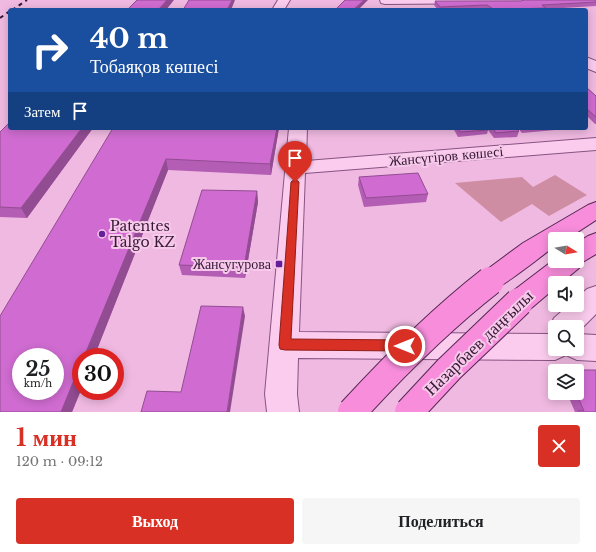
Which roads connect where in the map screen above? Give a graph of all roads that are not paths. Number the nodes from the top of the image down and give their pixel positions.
1 (511, 0) edge
2 (520, 0) edge
3 (386, 1) edge
4 (378, 8) edge
5 (521, 8) edge
6 (298, 130) edge
7 (596, 144) edge
8 (296, 168) junction
9 (596, 210) edge
10 (596, 242) edge
11 (584, 250) edge
12 (561, 268) edge
13 (596, 297) edge
14 (571, 320) edge
15 (548, 343) edge
16 (285, 345) junction
17 (584, 348) edge
18 (596, 348) edge
19 (283, 412) edge
20 (352, 412) edge
21 (409, 412) edge

1 - 2 street
1 - 3 street
1 - 5 street
3 - 4 street
6 - 8 street
7 - 8 street, Жансүгіров көшесі
8 - 16 street
9 - 20 main road, bridge
10 - 11 main road
12 - 21 main road, Назарбаев даңғылы, bridge
13 - 14 street
15 - 16 street
16 - 19 street
17 - 18 street

